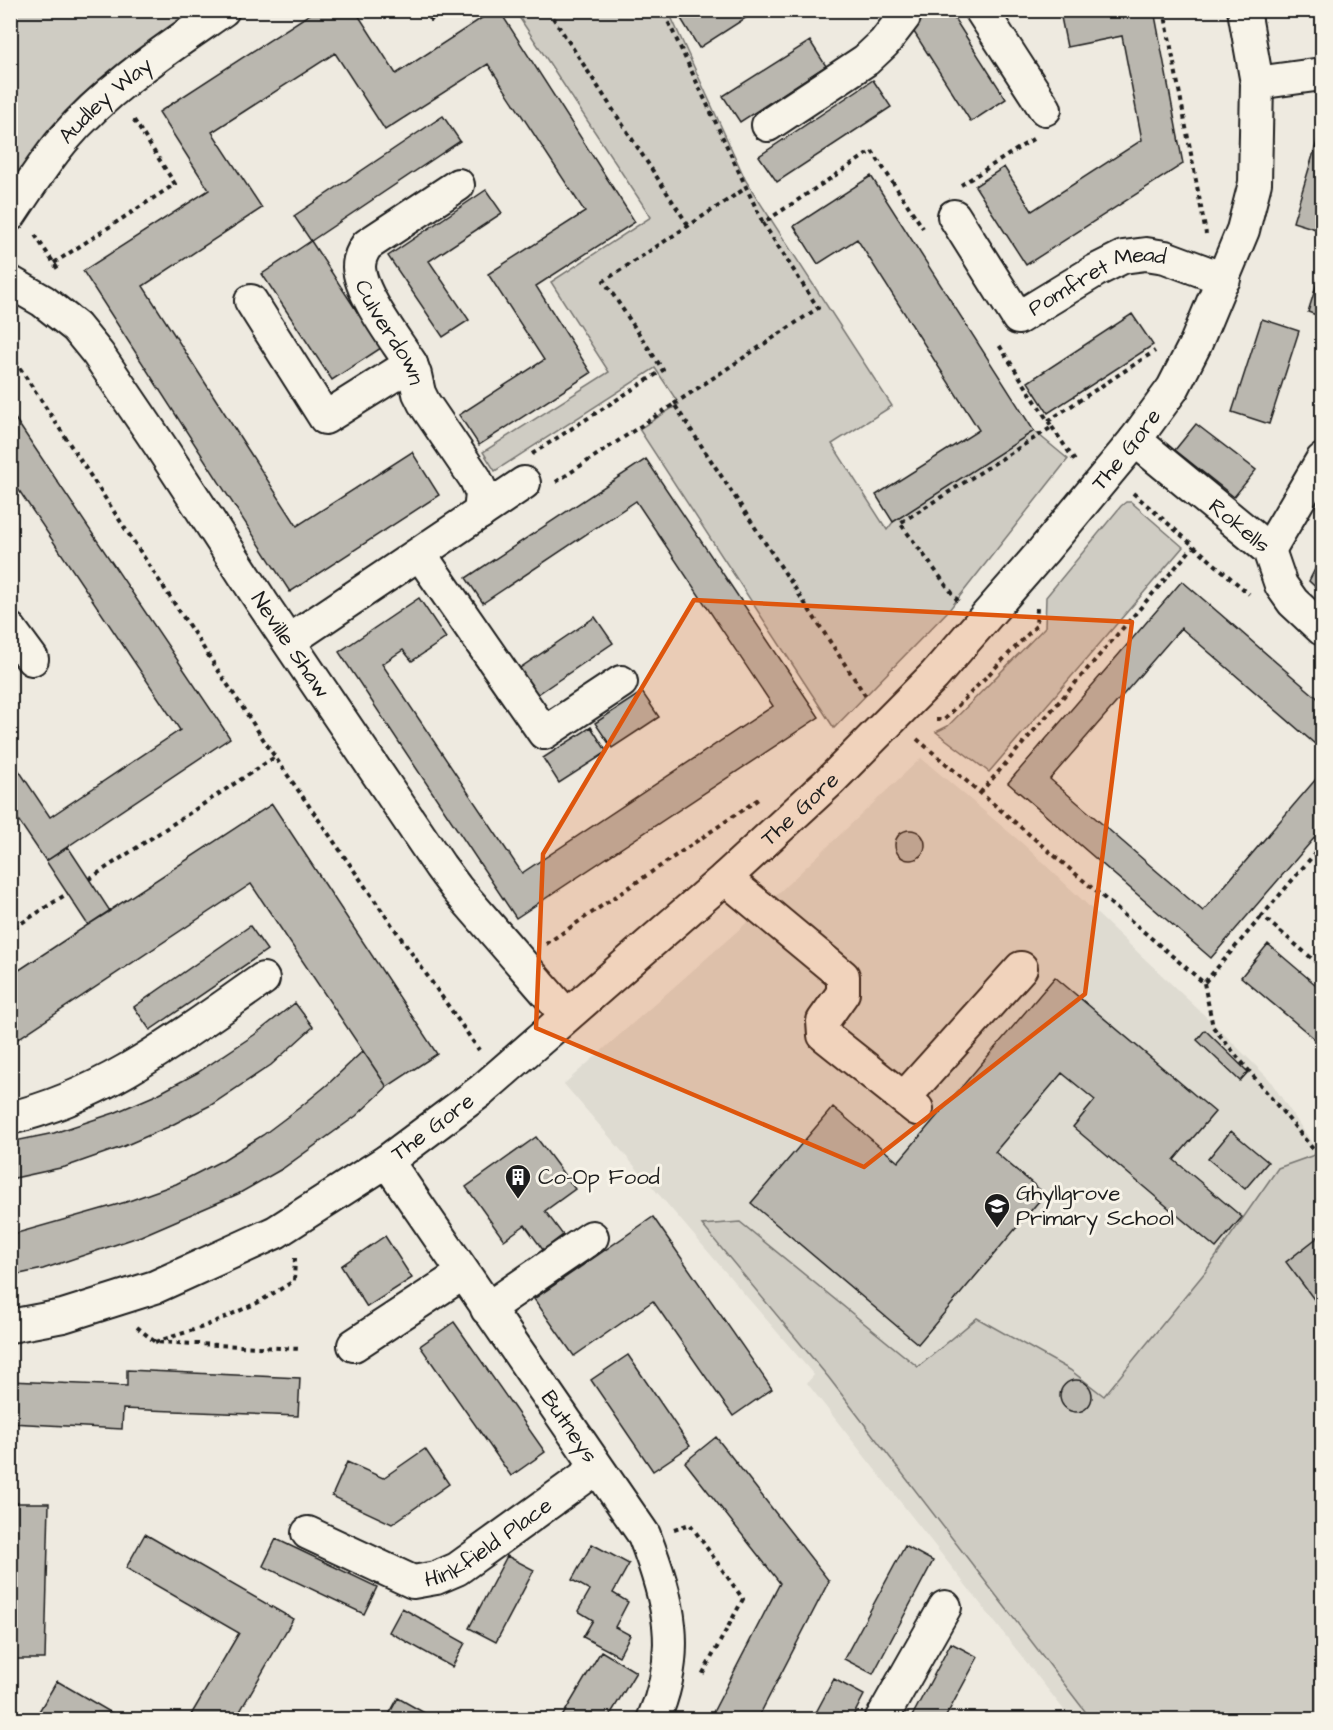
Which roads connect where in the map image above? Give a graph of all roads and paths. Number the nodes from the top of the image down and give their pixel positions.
1 (223, 10) edge
2 (425, 10) edge
3 (445, 10) edge
4 (548, 10) edge
5 (676, 10) edge
6 (981, 10) edge
7 (1164, 10) edge
8 (1244, 10) edge
9 (904, 17) dead end
10 (1323, 74) edge
11 (1257, 83) junction
12 (130, 114) dead end
13 (1041, 122) joint
14 (768, 125) dead end
15 (458, 185) dead end
16 (746, 188) junction
17 (953, 203) joint
18 (924, 210) dead end
19 (914, 216) junction
20 (21, 223) edge
21 (763, 223) junction
22 (688, 225) junction
23 (1215, 226) dead end
24 (927, 235) dead end
25 (54, 264) junction
26 (60, 273) dead end
27 (1224, 279) junction
28 (10, 282) edge
29 (251, 301) dead end
30 (997, 343) dead end
31 (1163, 346) dead end
32 (10, 353) edge
33 (411, 364) junction
34 (674, 404) junction
35 (1048, 421) junction
36 (1052, 427) junction
37 (1135, 440) junction
38 (1323, 460) edge
39 (1079, 468) dead end
40 (525, 471) joint
41 (556, 482) dead end
42 (1124, 494) dead end
43 (480, 513) junction
44 (1194, 546) junction
45 (1269, 550) junction
46 (420, 554) junction
47 (1257, 601) dead end
48 (962, 606) dead end
49 (1037, 606) dead end
50 (10, 629) edge
51 (1323, 629) edge
52 (289, 641) junction
53 (32, 659) dead end
54 (621, 682) dead end
55 (872, 706) dead end
56 (927, 720) dead end
57 (912, 735) dead end
58 (275, 757) junction
59 (980, 793) junction
60 (761, 798) dead end
61 (1323, 845) edge
62 (725, 878) junction
63 (89, 879) dead end
64 (68, 893) dead end
65 (10, 916) edge
66 (1262, 916) junction
67 (540, 948) dead end
68 (1323, 967) edge
69 (1021, 968) dead end
70 (263, 979) dead end
71 (1204, 983) junction
72 (566, 1015) junction
73 (479, 1051) dead end
74 (10, 1118) edge
75 (1323, 1160) edge
76 (387, 1161) junction
77 (592, 1237) dead end
78 (295, 1257) dead end
79 (462, 1274) junction
80 (487, 1309) junction
81 (129, 1320) dead end
82 (10, 1326) edge
83 (155, 1342) junction
84 (354, 1345) dead end
85 (301, 1349) dead end
86 (597, 1468) junction
87 (308, 1533) dead end
88 (945, 1607) dead end
89 (653, 1719) edge
90 (881, 1719) edge

1 - 20 street, Audley Way
2 - 3 path
4 - 22 path
5 - 16 path
6 - 13 street
7 - 23 path
8 - 11 street, The Gore
9 - 14 street
10 - 11 street
11 - 27 street, The Gore
12 - 25 path
13 - 17 path
15 - 33 street, Culverdown
16 - 21 path
16 - 22 path
17 - 27 street, Pomfret Mead
18 - 19 path
19 - 21 path
19 - 24 path
20 - 25 path
21 - 34 path
22 - 40 path
25 - 26 path
27 - 37 street, The Gore
28 - 52 street, Neville Shaw
29 - 33 street
30 - 35 path
31 - 35 path
32 - 58 path
33 - 43 street, Culverdown
34 - 41 path
34 - 55 path
35 - 36 path
36 - 39 path
36 - 48 path
37 - 45 street, Rokells
37 - 62 street, The Gore
38 - 45 street
40 - 43 street
42 - 44 path
43 - 46 street
44 - 47 path
44 - 59 path
45 - 51 street, Rokells
46 - 52 street
46 - 54 street
49 - 56 path
50 - 53 street
52 - 72 street, Neville Shaw
57 - 59 path
58 - 63 path
58 - 73 path
59 - 71 path
60 - 67 path
61 - 66 path
62 - 69 street
62 - 72 street, The Gore
64 - 65 path
66 - 68 path
66 - 71 path
70 - 74 street
71 - 75 path
72 - 76 street, The Gore
76 - 79 street, Butneys
76 - 82 street, The Gore
77 - 80 street
78 - 83 path
79 - 80 street, Butneys
79 - 84 street
80 - 86 street, Butneys
81 - 83 path
83 - 85 path
86 - 87 street, Hinkfield Place
86 - 89 street, Butneys
88 - 90 street

